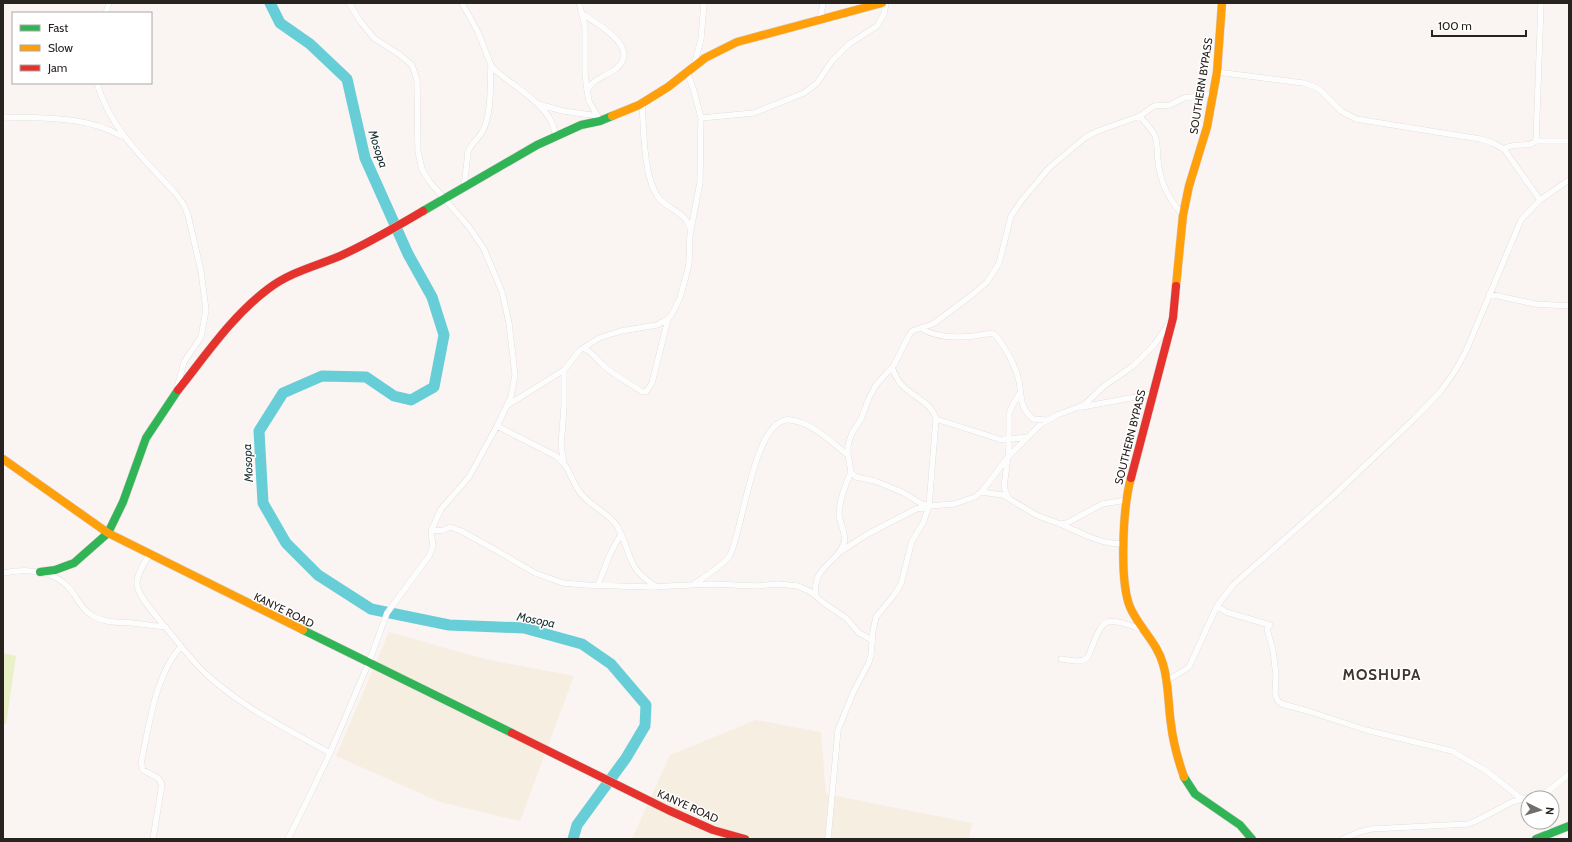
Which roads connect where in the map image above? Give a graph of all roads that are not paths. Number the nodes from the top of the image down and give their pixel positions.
1 (349, 3) edge
2 (462, 3) edge
3 (579, 3) edge
4 (704, 3) edge
5 (823, 3) edge
6 (881, 3) edge
7 (1222, 3) edge
8 (1541, 3) edge
9 (582, 13) junction
10 (820, 20) junction
11 (490, 65) junction
12 (694, 66) junction
13 (687, 71) junction
14 (1217, 72) junction
15 (97, 84) edge
16 (587, 90) junction
17 (1213, 94) junction
18 (536, 103) junction
19 (642, 103) junction
20 (1140, 116) junction
21 (3, 117) edge
22 (599, 118) junction
23 (701, 118) junction
24 (556, 136) junction
25 (124, 137) junction
26 (1536, 141) junction
27 (1569, 141) edge
28 (1504, 149) junction
29 (1569, 180) edge
30 (464, 188) junction
31 (446, 199) junction
32 (1540, 200) junction
33 (1183, 215) junction
34 (691, 230) junction
35 (1489, 294) junction
36 (1569, 306) edge
37 (1173, 318) junction
38 (668, 319) junction
39 (921, 328) junction
40 (583, 348) junction
41 (892, 367) junction
42 (564, 370) junction
43 (1020, 393) junction
44 (175, 394) junction
45 (1152, 394) junction
46 (508, 405) junction
47 (1080, 407) junction
48 (936, 419) junction
49 (1046, 420) junction
50 (497, 426) junction
51 (1028, 437) junction
52 (1010, 440) junction
53 (848, 455) junction
54 (1008, 457) junction
55 (3, 459) edge
56 (564, 463) junction
57 (851, 472) junction
58 (981, 492) junction
59 (1008, 497) junction
60 (1126, 500) junction
61 (928, 508) junction
62 (1060, 524) junction
63 (431, 531) junction
64 (108, 533) junction
65 (621, 534) junction
66 (1124, 544) junction
67 (837, 553) junction
68 (150, 554) junction
69 (40, 572) junction
70 (3, 573) edge
71 (598, 585) junction
72 (694, 585) junction
73 (656, 587) junction
74 (816, 595) junction
75 (1217, 606) junction
76 (166, 627) junction
77 (1144, 630) junction
78 (872, 640) junction
79 (181, 646) junction
80 (1061, 659) dead end
81 (369, 662) junction
82 (1166, 681) junction
83 (330, 752) junction
84 (1569, 774) edge
85 (1549, 790) edge
86 (1520, 796) edge
87 (1520, 799) edge
88 (1569, 826) edge
89 (1547, 830) edge
90 (1548, 834) junction
91 (153, 839) edge
92 (288, 839) edge
93 (745, 839) edge
94 (828, 839) edge
95 (1252, 839) edge
96 (1343, 839) edge
97 (1536, 839) edge

1 - 31 street
2 - 11 street
3 - 9 street
4 - 12 street
5 - 10 street
6 - 10 street
6 - 23 street
7 - 14 street, SOUTHERN BYPASS
8 - 26 street
9 - 16 street
9 - 16 street
10 - 12 street
11 - 18 street
11 - 30 street
12 - 13 street
13 - 19 street
13 - 23 street
14 - 17 street, SOUTHERN BYPASS
14 - 28 street
15 - 25 street
16 - 22 street
17 - 20 street
17 - 33 street, SOUTHERN BYPASS
18 - 22 street
18 - 24 street
19 - 22 street
19 - 34 street
20 - 33 street
20 - 39 street
21 - 25 street
22 - 24 street
23 - 34 street
24 - 30 street
25 - 44 street
26 - 27 street
26 - 28 street
28 - 32 street
29 - 32 street
30 - 31 street
31 - 44 street
31 - 46 street
32 - 35 street
33 - 37 street, SOUTHERN BYPASS
34 - 38 street
35 - 36 street
35 - 75 street
37 - 45 street, SOUTHERN BYPASS
37 - 47 street
38 - 40 street
38 - 40 street
39 - 41 street
39 - 43 street
40 - 42 street
41 - 48 street
41 - 53 street
42 - 46 street
42 - 56 street
43 - 49 street
43 - 52 street
44 - 64 street
45 - 47 street
45 - 60 street, SOUTHERN BYPASS
46 - 50 street
47 - 49 street
48 - 52 street
48 - 61 street
49 - 51 street
50 - 56 street
50 - 63 street
51 - 52 street
51 - 54 street
52 - 54 street
53 - 57 street
53 - 72 street
54 - 58 street
54 - 59 street
55 - 64 street, KANYE ROAD
56 - 65 street
57 - 61 street
57 - 67 street
58 - 59 street
58 - 61 street
59 - 62 street
60 - 62 street
60 - 66 street, SOUTHERN BYPASS
61 - 67 street
61 - 78 street
62 - 66 street
63 - 71 street
63 - 81 street
64 - 68 street, KANYE ROAD
64 - 69 street
65 - 71 street
65 - 73 street
66 - 77 street, SOUTHERN BYPASS
67 - 74 street
68 - 76 street
68 - 81 street, KANYE ROAD
69 - 70 street
69 - 76 street
71 - 73 street
72 - 73 street
72 - 74 street
74 - 78 street
75 - 82 street
75 - 86 street
76 - 79 street
77 - 80 street
77 - 82 street, SOUTHERN BYPASS
78 - 94 street
79 - 83 street
79 - 91 street
81 - 83 street
81 - 93 street, KANYE ROAD
82 - 95 street, SOUTHERN BYPASS
83 - 92 street
84 - 85 street
87 - 96 street
88 - 90 street
89 - 90 street
90 - 97 street

